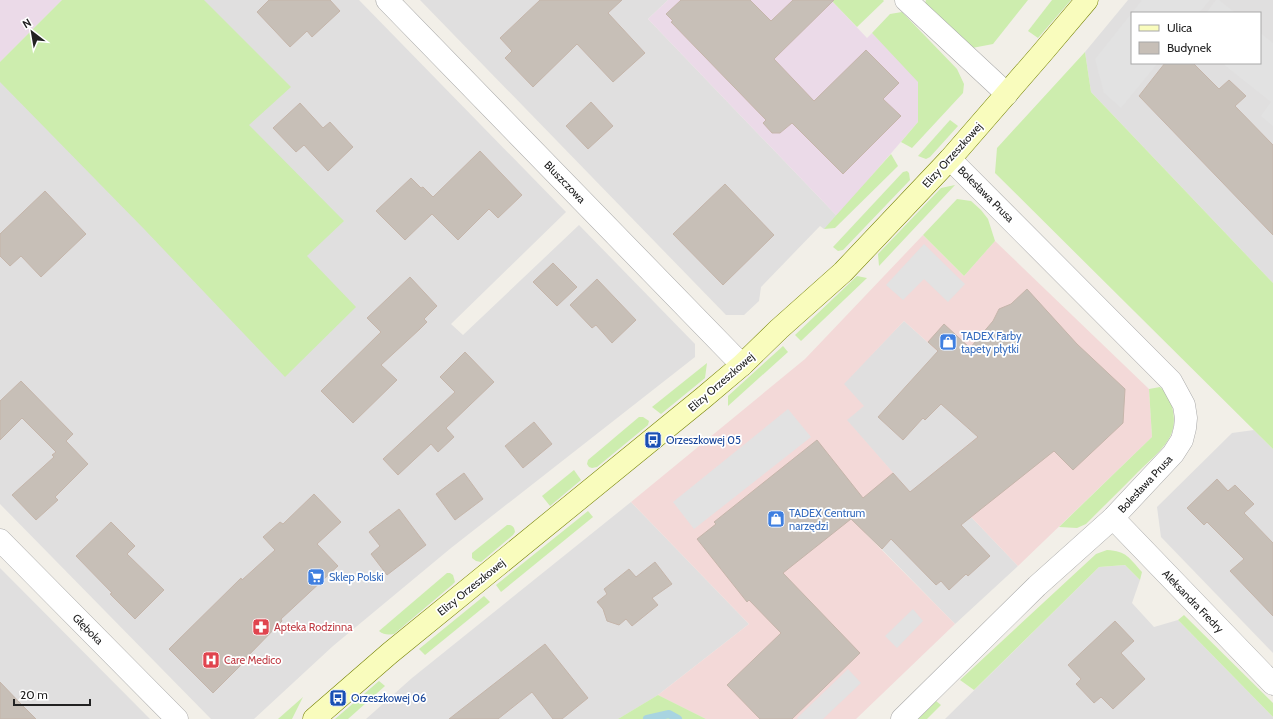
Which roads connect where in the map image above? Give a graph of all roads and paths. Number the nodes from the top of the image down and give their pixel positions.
1 (387, 0) edge
2 (906, 0) edge
3 (1087, 0) edge
4 (1007, 94) junction
5 (950, 159) junction
6 (742, 365) junction
7 (1113, 518) junction
8 (0, 540) edge
9 (1273, 684) edge
10 (177, 719) edge
11 (314, 719) edge
12 (902, 719) edge

1 - 6 street, Bluszczowa
2 - 4 street
3 - 4 street, Elizy Orzeszkowej
4 - 5 street, Elizy Orzeszkowej
5 - 6 street, Elizy Orzeszkowej
5 - 7 street, Bolesława Prusa
6 - 11 street, Elizy Orzeszkowej
7 - 9 street, Aleksandra Fredry
7 - 12 street, Bolesława Prusa
8 - 10 street, Głęboka

